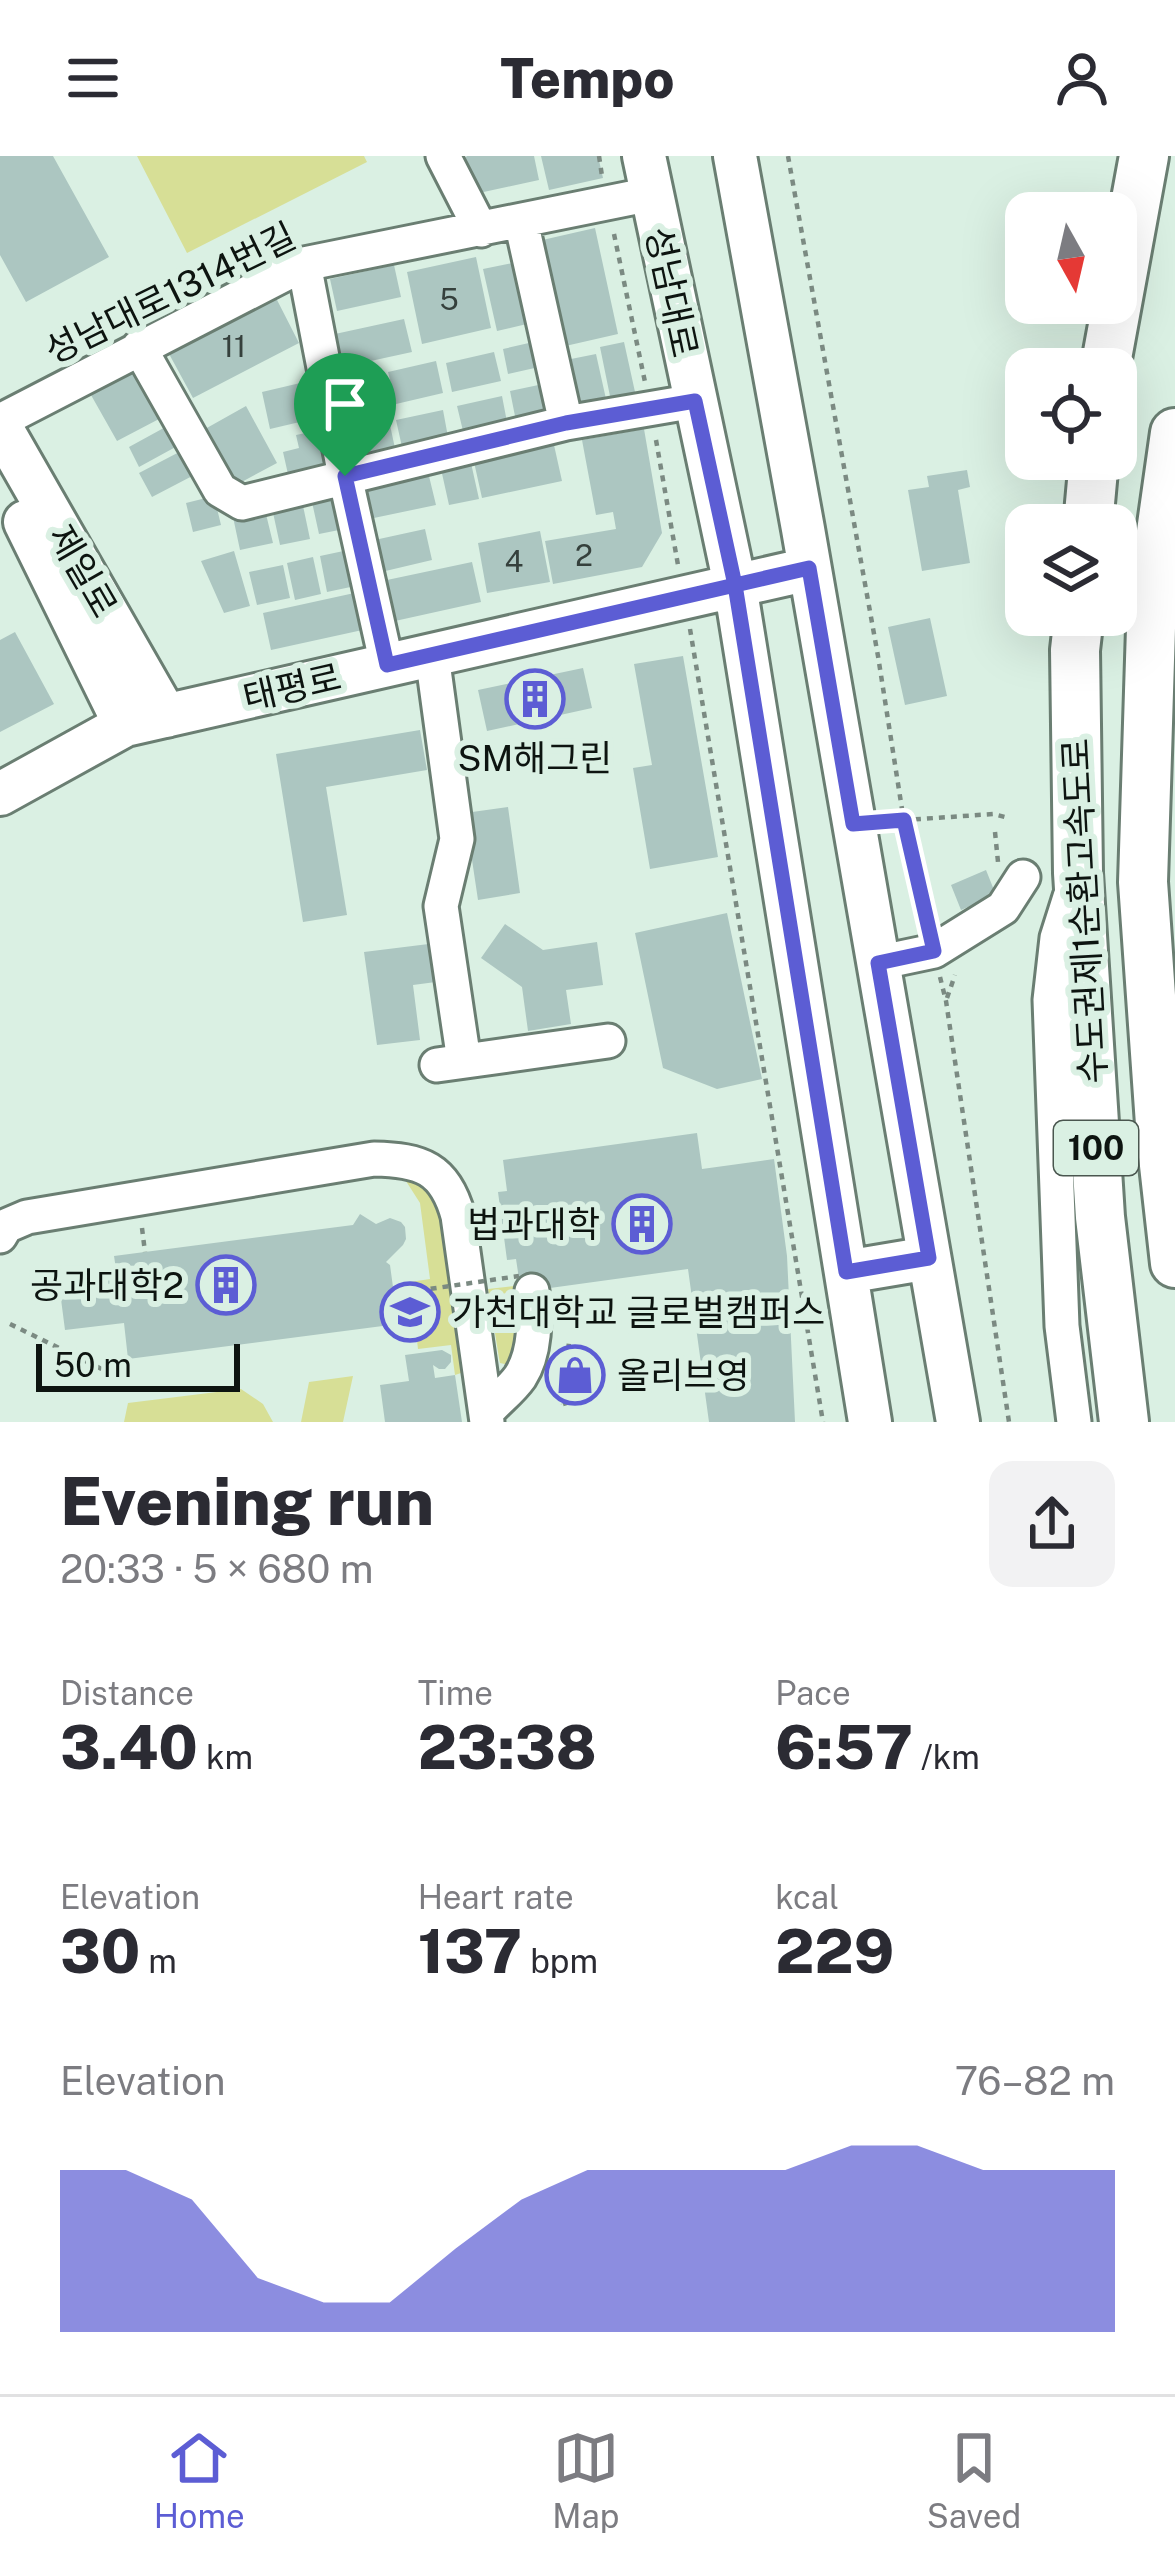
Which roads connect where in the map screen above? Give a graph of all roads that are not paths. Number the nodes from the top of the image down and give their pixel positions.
1 (443, 156) edge
2 (735, 156) edge
3 (1144, 156) edge
4 (647, 175) edge
5 (521, 221) junction
6 (481, 230) junction
7 (304, 264) junction
8 (139, 347) junction
9 (1109, 348) edge
10 (695, 401) junction
11 (566, 423) junction
12 (0, 424) edge
13 (1175, 433) edge
14 (0, 471) edge
15 (345, 476) junction
16 (809, 568) junction
17 (735, 585) junction
18 (1077, 636) edge
19 (432, 655) junction
20 (387, 665) junction
21 (146, 721) junction
22 (0, 794) edge
23 (1011, 869) road end
24 (1078, 873) junction
25 (1143, 882) junction
26 (878, 963) junction
27 (1175, 1013) edge
28 (608, 1041) dead end
29 (0, 1236) edge
30 (929, 1258) junction
31 (1175, 1263) edge
32 (846, 1272) junction
33 (525, 1284) road end
34 (478, 1400) edge
35 (870, 1422) edge
36 (958, 1422) edge
37 (1074, 1422) edge
38 (1124, 1422) edge

1 - 6 street
2 - 16 main road
3 - 9 highway
4 - 5 street, 성남대로1314번길
4 - 10 main road, 성남대로
5 - 6 street, 성남대로1314번길
5 - 11 street
6 - 7 street, 성남대로1314번길
7 - 8 street, 성남대로1314번길
7 - 15 street
8 - 12 street, 성남대로1314번길
8 - 15 street
10 - 11 street
10 - 17 main road, 성남대로
11 - 15 street
12 - 21 main road, 제일로
13 - 25 highway, 수도권제1순환고속도로 / 100
14 - 21 main road, 제일로
15 - 20 street
16 - 17 main road, 태평로
16 - 26 main road
17 - 19 main road, 태평로
17 - 32 main road, 성남대로
18 - 24 highway, 수도권제1순환고속도로 / 100
19 - 20 main road, 태평로
19 - 28 street
20 - 21 main road, 태평로
21 - 22 main road, 태평로
23 - 26 street
24 - 37 street
24 - 38 highway, 수도권제1순환고속도로 / 100
25 - 27 street
25 - 31 highway, 수도권제1순환고속도로 / 100
26 - 30 main road
29 - 34 street
30 - 32 main road
30 - 36 main road
32 - 35 main road, 성남대로
33 - 34 street

